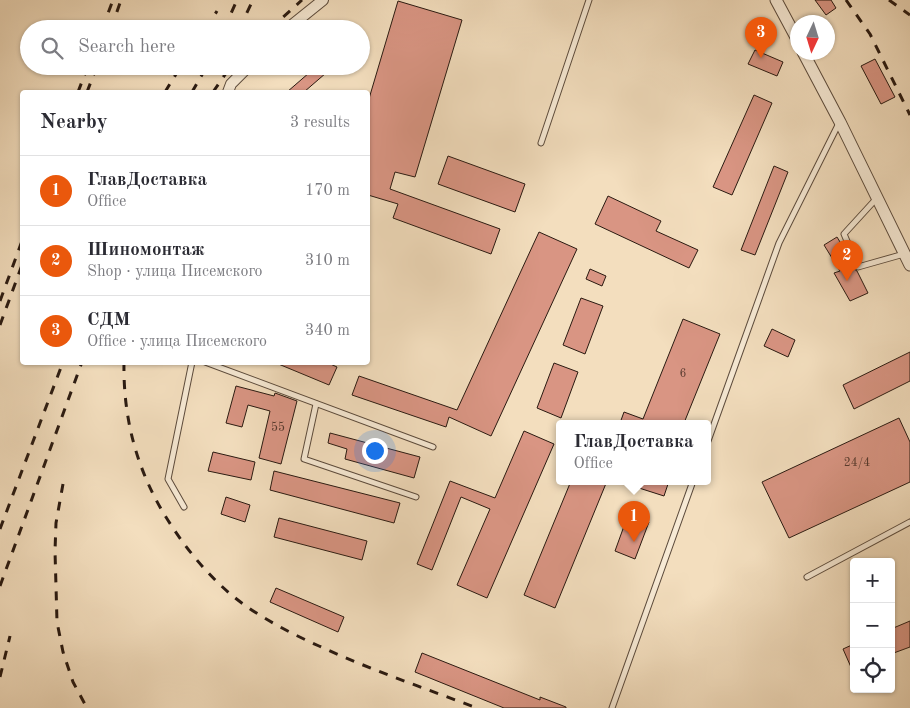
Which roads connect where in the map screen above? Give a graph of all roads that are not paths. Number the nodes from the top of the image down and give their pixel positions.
1 (323, 0) edge
2 (589, 0) edge
3 (776, 0) edge
4 (298, 20) edge
5 (790, 26) edge
6 (807, 60) edge
7 (240, 75) edge
8 (229, 90) edge
9 (840, 122) junction
10 (541, 143) dead end
11 (877, 198) junction
12 (904, 254) junction
13 (910, 265) edge
14 (191, 365) edge
15 (213, 365) edge
16 (316, 404) junction
17 (711, 433) edge
18 (433, 447) dead end
19 (692, 485) edge
20 (416, 497) dead end
21 (184, 507) dead end
22 (910, 522) edge
23 (807, 578) dead end
24 (612, 708) edge

1 - 4 street
2 - 10 lane
3 - 5 street
6 - 9 street
7 - 8 street
9 - 11 street
9 - 17 lane
11 - 12 street
11 - 12 lane
12 - 13 street
14 - 21 lane
15 - 16 lane
16 - 18 lane
16 - 20 lane
19 - 24 lane
22 - 23 lane

